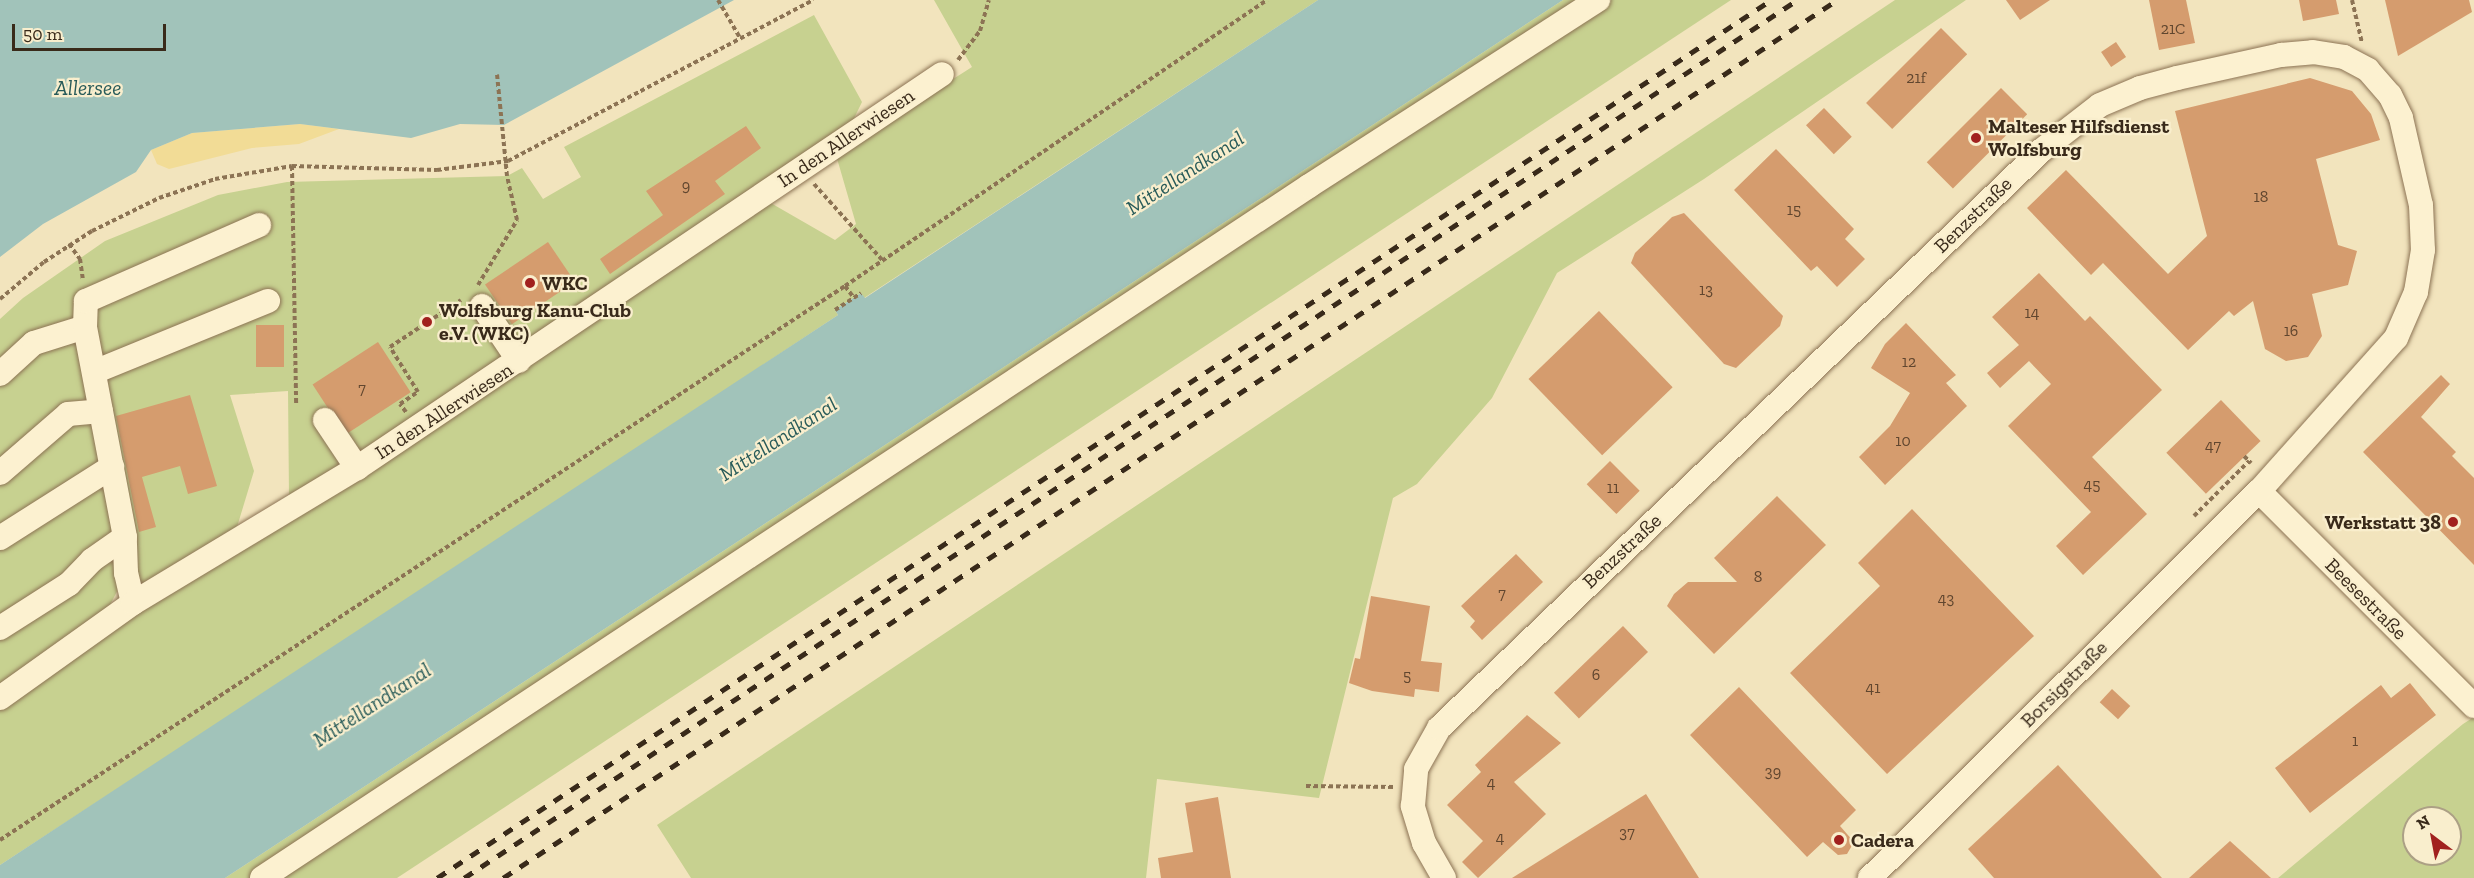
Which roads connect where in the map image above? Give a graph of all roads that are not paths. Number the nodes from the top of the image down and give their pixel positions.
1 (1598, 0) edge
2 (942, 74) road end
3 (259, 225) dead end
4 (473, 299) road end
5 (268, 301) dead end
6 (85, 327) junction
7 (519, 361) junction
8 (94, 372) junction
9 (0, 374) edge
10 (101, 411) junction
11 (325, 420) dead end
12 (112, 467) junction
13 (357, 468) junction
14 (0, 473) edge
15 (2259, 491) junction
16 (125, 537) junction
17 (0, 538) edge
18 (133, 603) junction
19 (0, 628) edge
20 (0, 698) edge
21 (2474, 706) edge
22 (262, 878) edge
23 (1444, 878) edge
24 (1870, 878) edge

1 - 22 street
2 - 7 street, In den Allerwiesen
3 - 6 street
4 - 7 street
5 - 8 street
6 - 8 street
6 - 9 street
7 - 13 street, In den Allerwiesen
8 - 10 street
10 - 12 street
10 - 14 street
11 - 13 street
12 - 16 street
12 - 17 street
13 - 18 street, In den Allerwiesen
15 - 21 street, Beesestraße
15 - 23 street, Benzstraße
15 - 24 street, Borsigstraße
16 - 18 street
16 - 19 street
18 - 20 street, In den Allerwiesen

